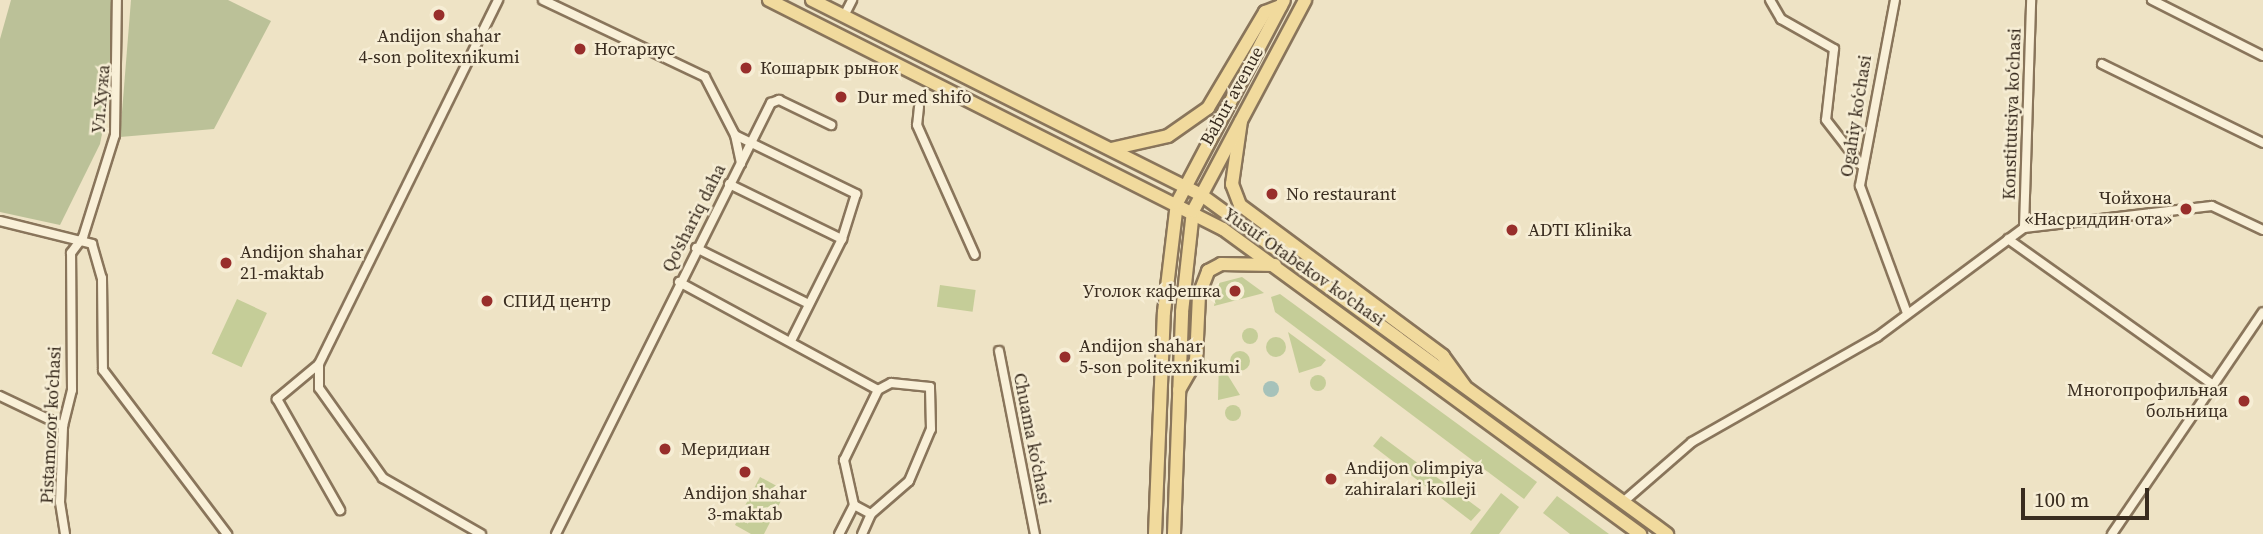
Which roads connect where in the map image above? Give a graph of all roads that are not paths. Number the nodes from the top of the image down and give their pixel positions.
1 (117, 0) edge
2 (498, 0) edge
3 (543, 0) edge
4 (769, 0) edge
5 (812, 0) edge
6 (852, 0) edge
7 (1305, 0) edge
8 (1770, 0) edge
9 (1895, 0) edge
10 (2031, 0) edge
11 (2151, 0) edge
12 (1282, 3) edge
13 (844, 16) junction
14 (2263, 56) edge
15 (2102, 64) dead end
16 (919, 107) dead end
17 (1241, 115) junction
18 (831, 125) dead end
19 (735, 135) junction
20 (752, 142) junction
21 (2263, 143) edge
22 (1111, 149) junction
23 (741, 163) junction
24 (1861, 165) junction
25 (729, 184) junction
26 (1184, 185) junction
27 (1200, 194) junction
28 (1177, 202) junction
29 (1193, 211) junction
30 (0, 221) edge
31 (2024, 228) junction
32 (2263, 230) edge
33 (83, 237) junction
34 (842, 239) junction
35 (2008, 239) junction
36 (696, 248) junction
37 (975, 255) dead end
38 (1276, 265) junction
39 (679, 282) junction
40 (809, 304) junction
41 (2263, 312) edge
42 (1907, 313) junction
43 (792, 339) junction
44 (999, 351) dead end
45 (319, 364) junction
46 (2213, 384) junction
47 (1465, 386) junction
48 (878, 390) junction
49 (1179, 391) junction
50 (0, 396) edge
51 (63, 426) junction
52 (1623, 502) junction
53 (854, 505) junction
54 (340, 510) dead end
55 (871, 514) junction
56 (65, 534) edge
57 (228, 534) edge
58 (481, 534) edge
59 (556, 534) edge
60 (839, 534) edge
61 (862, 534) edge
62 (1035, 534) edge
63 (1155, 534) edge
64 (1174, 534) edge
65 (1640, 534) edge
66 (1667, 534) edge
67 (2112, 534) edge

1 - 33 street, Ул.Хужа
2 - 45 street
3 - 19 street, Qo'shariq daha
4 - 28 main road, Yusuf Otabekov ko'chasi
5 - 13 main road, Yusuf Otabekov ko'chasi
6 - 13 street
7 - 17 main road, Babur avenue
8 - 24 street
9 - 24 street, Ogahiy koʻchasi
10 - 31 street, Konstitutsiya koʻchasi
11 - 14 street
12 - 22 main road
12 - 26 main road
13 - 22 main road, Yusuf Otabekov ko'chasi
15 - 21 street
16 - 37 street
17 - 27 main road, Babur avenue
17 - 47 main road
18 - 20 street
19 - 20 street
19 - 23 street, Qo'shariq daha
20 - 23 street
20 - 34 street
22 - 26 main road, Yusuf Otabekov ko'chasi
23 - 25 street, Qo'shariq daha
24 - 42 street, Ogahiy koʻchasi
25 - 34 street
25 - 36 street, Qo'shariq daha
26 - 27 main road, Yusuf Otabekov ko'chasi
26 - 28 main road
27 - 29 main road, Babur avenue
27 - 47 main road, Yusuf Otabekov ko'chasi
28 - 29 main road, Yusuf Otabekov ko'chasi
28 - 63 main road
29 - 38 main road, Yusuf Otabekov ko'chasi
29 - 49 main road, Babur avenue
30 - 33 street
31 - 32 street
31 - 35 street
33 - 51 street, Pistamozor koʻchasi
33 - 57 street
34 - 40 street
35 - 42 street
35 - 46 street
36 - 39 street, Qo'shariq daha
36 - 40 street
38 - 49 main road
38 - 65 main road, Yusuf Otabekov ko'chasi
39 - 43 street
39 - 59 street, Qo'shariq daha
40 - 43 street
41 - 46 street
42 - 52 street
43 - 48 street
44 - 62 street, Chuama koʻchasi
45 - 54 street
45 - 58 street
46 - 67 street
47 - 52 main road, Yusuf Otabekov ko'chasi
48 - 53 street
48 - 55 street
49 - 64 main road, Babur avenue
50 - 51 street
51 - 56 street, Pistamozor koʻchasi
52 - 66 main road, Yusuf Otabekov ko'chasi
53 - 55 street
53 - 60 street
55 - 61 street

